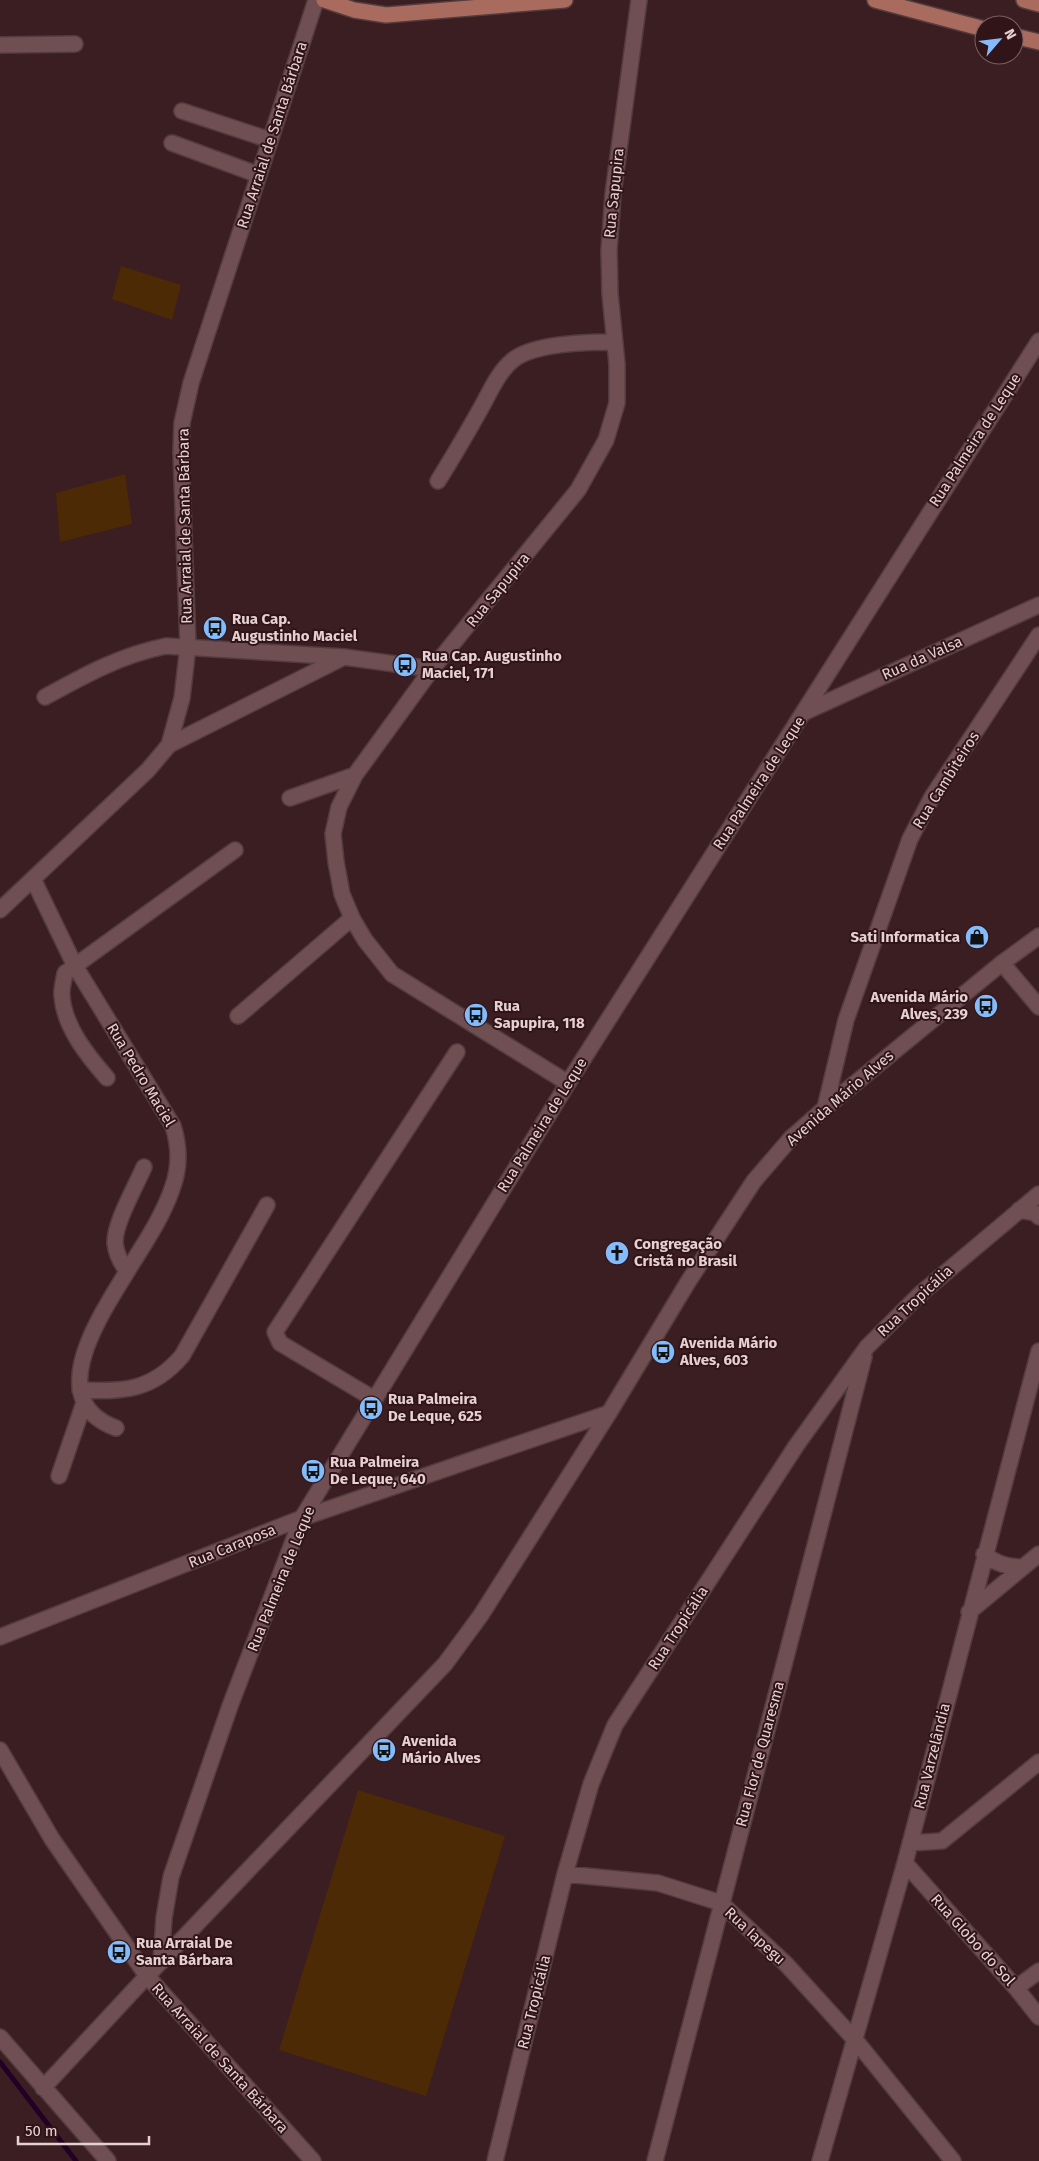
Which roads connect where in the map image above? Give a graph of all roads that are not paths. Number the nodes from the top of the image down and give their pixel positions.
1 (316, 0) edge
2 (324, 0) edge
3 (565, 0) edge
4 (639, 0) edge
5 (877, 0) edge
6 (1024, 0) edge
7 (1039, 4) edge
8 (931, 8) edge
9 (974, 24) edge
10 (1024, 38) edge
11 (1039, 42) edge
12 (75, 44) dead end
13 (0, 45) edge
14 (182, 111) dead end
15 (270, 140) junction
16 (172, 143) dead end
17 (259, 175) junction
18 (1039, 341) edge
19 (614, 342) junction
20 (438, 481) dead end
21 (1039, 605) edge
22 (1039, 634) edge
23 (188, 646) junction
24 (344, 657) junction
25 (432, 669) junction
26 (45, 697) dead end
27 (805, 712) junction
28 (169, 745) junction
29 (355, 775) junction
30 (290, 798) dead end
31 (235, 850) dead end
32 (33, 879) junction
33 (0, 910) edge
34 (352, 918) junction
35 (1039, 936) edge
36 (1002, 963) junction
37 (74, 966) junction
38 (1039, 1008) edge
39 (238, 1016) dead end
40 (456, 1052) dead end
41 (107, 1078) dead end
42 (568, 1082) junction
43 (825, 1108) junction
44 (144, 1167) dead end
45 (1039, 1194) edge
46 (267, 1205) dead end
47 (1019, 1210) junction
48 (1039, 1217) edge
49 (127, 1271) junction
50 (866, 1348) junction
51 (1039, 1351) edge
52 (82, 1396) junction
53 (374, 1399) junction
54 (609, 1413) junction
55 (116, 1428) dead end
56 (59, 1476) dead end
57 (302, 1518) junction
58 (984, 1554) junction
59 (1039, 1554) edge
60 (1023, 1567) junction
61 (969, 1612) junction
62 (0, 1637) edge
63 (0, 1750) edge
64 (1039, 1762) edge
65 (910, 1843) junction
66 (905, 1863) junction
67 (565, 1874) junction
68 (720, 1903) junction
69 (160, 1962) junction
70 (1039, 1971) edge
71 (147, 1976) junction
72 (1016, 1988) junction
73 (1039, 2017) edge
74 (0, 2037) edge
75 (856, 2042) junction
76 (42, 2088) junction
77 (108, 2161) edge
78 (313, 2161) edge
79 (495, 2161) edge
80 (655, 2161) edge
81 (820, 2161) edge
82 (954, 2161) edge

1 - 15 street, Rua Arraial de Santa Bárbara
2 - 3 main road
4 - 19 street, Rua Sapupira
5 - 8 main road
6 - 7 main road
8 - 9 main road
10 - 11 main road
12 - 13 street
14 - 15 street
15 - 17 street, Rua Arraial de Santa Bárbara
16 - 17 street
17 - 23 street, Rua Arraial de Santa Bárbara
18 - 27 street, Rua Palmeira de Leque
19 - 20 street
19 - 25 street, Rua Sapupira
21 - 27 street, Rua da Valsa
22 - 43 street, Rua Cambiteiros
23 - 24 street
23 - 26 street
23 - 28 street, Rua Arraial de Santa Bárbara
24 - 25 street
24 - 28 street
25 - 29 street, Rua Sapupira
27 - 42 street, Rua Palmeira de Leque
28 - 32 street, Rua Arraial de Santa Bárbara
29 - 30 street
29 - 34 street, Rua Sapupira
31 - 37 street
32 - 33 street, Rua Arraial de Santa Bárbara
32 - 37 street, Rua Pedro Maciel
34 - 39 street
34 - 42 street, Rua Sapupira
35 - 36 street, Avenida Mário Alves
36 - 38 street
36 - 43 street, Avenida Mário Alves
37 - 41 street
37 - 49 street, Rua Pedro Maciel
40 - 53 street
42 - 53 street, Rua Palmeira de Leque
43 - 54 street, Avenida Mário Alves
44 - 49 street
45 - 47 street, Rua Tropicália
46 - 52 street
47 - 48 street
47 - 50 street, Rua Tropicália
49 - 52 street, Rua Pedro Maciel
50 - 67 street, Rua Tropicália
50 - 68 street, Rua Flor de Quaresma
51 - 58 street, Rua Varzelândia
52 - 55 street
52 - 56 street, Rua Pedro Maciel
53 - 57 street, Rua Palmeira de Leque
54 - 57 street, Rua Caraposa
54 - 69 street, Avenida Mário Alves
57 - 62 street, Rua Caraposa
57 - 69 street, Rua Palmeira de Leque
58 - 60 street
58 - 61 street, Rua Varzelândia
59 - 60 street
60 - 61 street
61 - 65 street, Rua Varzelândia
63 - 71 street, Rua Arraial de Santa Bárbara
64 - 65 street
65 - 66 street, Rua Varzelândia
66 - 72 street, Rua Globo do Sol
66 - 75 street, Rua Varzelândia
67 - 68 street, Rua Iapegu
67 - 79 street, Rua Tropicália
68 - 75 street, Rua Iapegu
68 - 80 street, Rua Flor de Quaresma
69 - 71 street, Avenida Mário Alves
70 - 72 street
71 - 76 street, Avenida Mário Alves
71 - 78 street, Rua Arraial de Santa Bárbara
72 - 73 street, Rua Globo do Sol
74 - 76 street
75 - 81 street, Rua Varzelândia
75 - 82 street, Rua Iapegu
76 - 77 street

